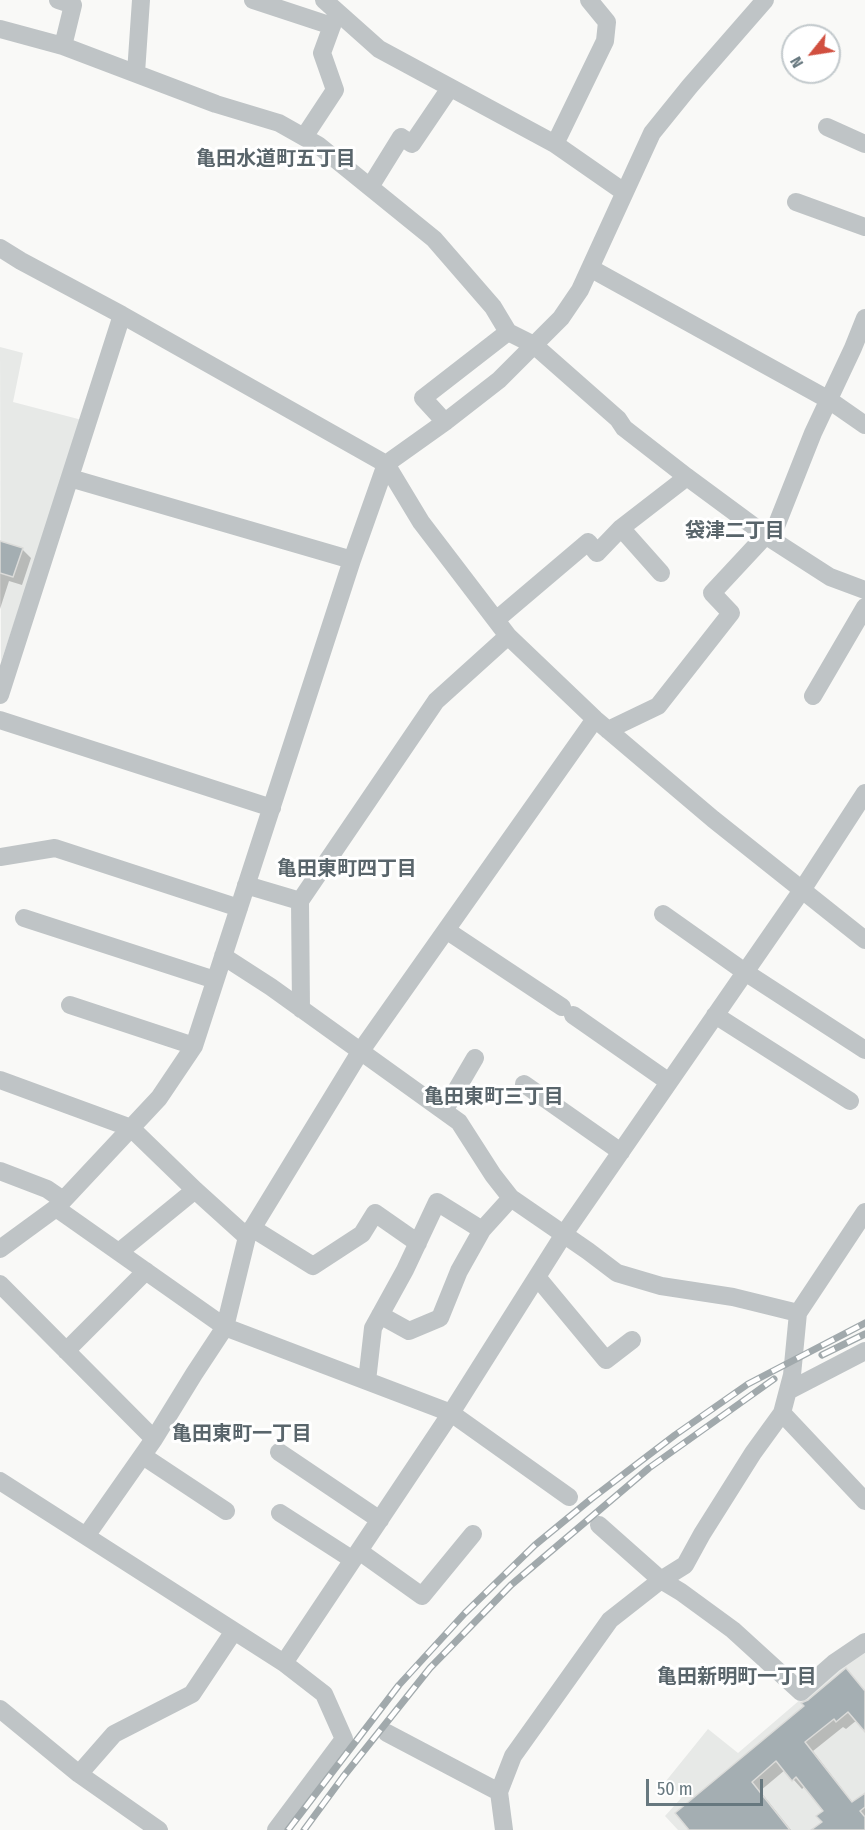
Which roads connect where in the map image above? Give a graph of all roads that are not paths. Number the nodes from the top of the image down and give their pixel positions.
1 (58, 0) edge
2 (141, 0) edge
3 (253, 0) edge
4 (589, 0) edge
5 (765, 0) edge
6 (329, 8) edge
7 (0, 29) edge
8 (63, 46) junction
9 (136, 74) junction
10 (450, 88) junction
11 (827, 127) dead end
12 (304, 137) junction
13 (555, 144) junction
14 (865, 144) edge
15 (370, 187) junction
16 (624, 192) junction
17 (796, 202) dead end
18 (865, 227) edge
19 (0, 248) edge
20 (590, 268) junction
21 (122, 315) junction
22 (865, 318) edge
23 (508, 332) junction
24 (534, 345) junction
25 (829, 400) junction
26 (445, 422) junction
27 (865, 425) edge
28 (386, 464) junction
29 (687, 477) junction
30 (70, 478) junction
31 (621, 528) junction
32 (769, 537) junction
33 (352, 560) junction
34 (661, 573) dead end
35 (865, 590) edge
36 (865, 607) edge
37 (496, 621) junction
38 (508, 636) junction
39 (0, 695) edge
40 (813, 696) dead end
41 (0, 720) edge
42 (602, 724) junction
43 (865, 794) edge
44 (272, 808) junction
45 (0, 857) edge
46 (246, 885) junction
47 (802, 890) junction
48 (300, 901) junction
49 (239, 908) junction
50 (663, 914) dead end
51 (24, 918) dead end
52 (446, 930) junction
53 (865, 940) edge
54 (223, 956) junction
55 (745, 972) junction
56 (215, 980) junction
57 (70, 1005) dead end
58 (301, 1009) junction
59 (715, 1016) junction
60 (194, 1046) junction
61 (865, 1050) edge
62 (360, 1052) junction
63 (475, 1058) dead end
64 (0, 1080) edge
65 (669, 1082) junction
66 (524, 1084) dead end
67 (850, 1101) dead end
68 (444, 1111) junction
69 (131, 1128) junction
70 (621, 1152) junction
71 (0, 1171) edge
72 (195, 1190) junction
73 (512, 1198) junction
74 (60, 1204) junction
75 (865, 1212) edge
76 (482, 1230) junction
77 (250, 1232) junction
78 (564, 1234) junction
79 (418, 1243) junction
80 (0, 1249) edge
81 (119, 1252) junction
82 (146, 1271) junction
83 (537, 1277) junction
84 (0, 1284) edge
85 (798, 1313) junction
86 (380, 1315) junction
87 (225, 1328) junction
88 (632, 1340) dead end
89 (66, 1351) junction
90 (865, 1351) edge
91 (367, 1381) junction
92 (788, 1391) junction
93 (451, 1413) junction
94 (782, 1413) junction
95 (154, 1439) junction
96 (279, 1452) dead end
97 (143, 1456) junction
98 (0, 1481) edge
99 (569, 1497) dead end
100 (865, 1501) edge
101 (226, 1511) dead end
102 (280, 1513) dead end
103 (380, 1520) junction
104 (599, 1525) dead end
105 (473, 1534) dead end
106 (86, 1536) junction
107 (356, 1555) junction
108 (661, 1580) junction
109 (234, 1631) junction
110 (865, 1642) edge
111 (284, 1663) junction
112 (0, 1709) edge
113 (387, 1733) dead end
114 (79, 1774) junction
115 (499, 1792) junction
116 (159, 1830) edge
117 (276, 1830) edge
118 (504, 1830) edge

1 - 8 street
2 - 9 street
3 - 6 street
4 - 13 street
5 - 16 street
6 - 10 street
6 - 12 street
7 - 8 street
8 - 9 street
9 - 12 street
10 - 13 street
10 - 15 street
11 - 14 street
12 - 15 street
13 - 16 street
15 - 23 street
16 - 20 street
17 - 18 street
19 - 21 street
20 - 24 street
20 - 25 street
21 - 28 street
21 - 30 street
22 - 25 street
23 - 24 street
23 - 26 street
24 - 26 street
24 - 29 street
25 - 27 street
25 - 32 street
26 - 28 street
28 - 33 street
28 - 37 street
29 - 31 street
29 - 32 street
30 - 33 street
30 - 39 street
31 - 34 street
31 - 37 street
32 - 35 street
32 - 42 street
33 - 44 street
36 - 40 street
37 - 38 street
38 - 42 street
38 - 48 street
41 - 44 street
42 - 47 street
42 - 52 street
43 - 47 street
44 - 46 street
45 - 49 street
46 - 48 street
46 - 49 street
47 - 53 street
47 - 55 street
48 - 58 street
49 - 54 street
50 - 55 street
51 - 56 street
52 - 62 street
52 - 65 street
54 - 56 street
54 - 58 street
55 - 59 street
55 - 61 street
56 - 60 street
57 - 60 street
58 - 62 street
59 - 65 street
59 - 67 street
60 - 69 street
62 - 68 street
62 - 77 street
63 - 68 street
64 - 69 street
65 - 70 street
66 - 70 street
68 - 73 street
69 - 72 street
69 - 74 street
70 - 78 street
71 - 74 street
72 - 77 street
72 - 81 street
73 - 76 street
73 - 78 street
74 - 80 street
74 - 81 street
75 - 85 street
76 - 79 street
76 - 86 street
77 - 79 street
77 - 87 street
78 - 83 street
78 - 85 street
79 - 86 street
81 - 82 street
82 - 87 street
82 - 89 street
83 - 88 street
83 - 93 street
84 - 89 street
85 - 92 street
86 - 91 street
87 - 91 street
87 - 95 street
89 - 95 street
90 - 92 street
91 - 93 street
92 - 94 street
93 - 99 street
93 - 103 street
94 - 100 street
94 - 108 street
95 - 97 street
96 - 103 street
97 - 101 street
97 - 106 street
98 - 106 street
102 - 107 street
103 - 107 street
104 - 108 street
105 - 107 street
106 - 109 street
107 - 111 street
108 - 110 street
108 - 115 street
109 - 111 street
109 - 114 street
111 - 117 street
112 - 114 street
113 - 115 street
114 - 116 street
115 - 118 street

